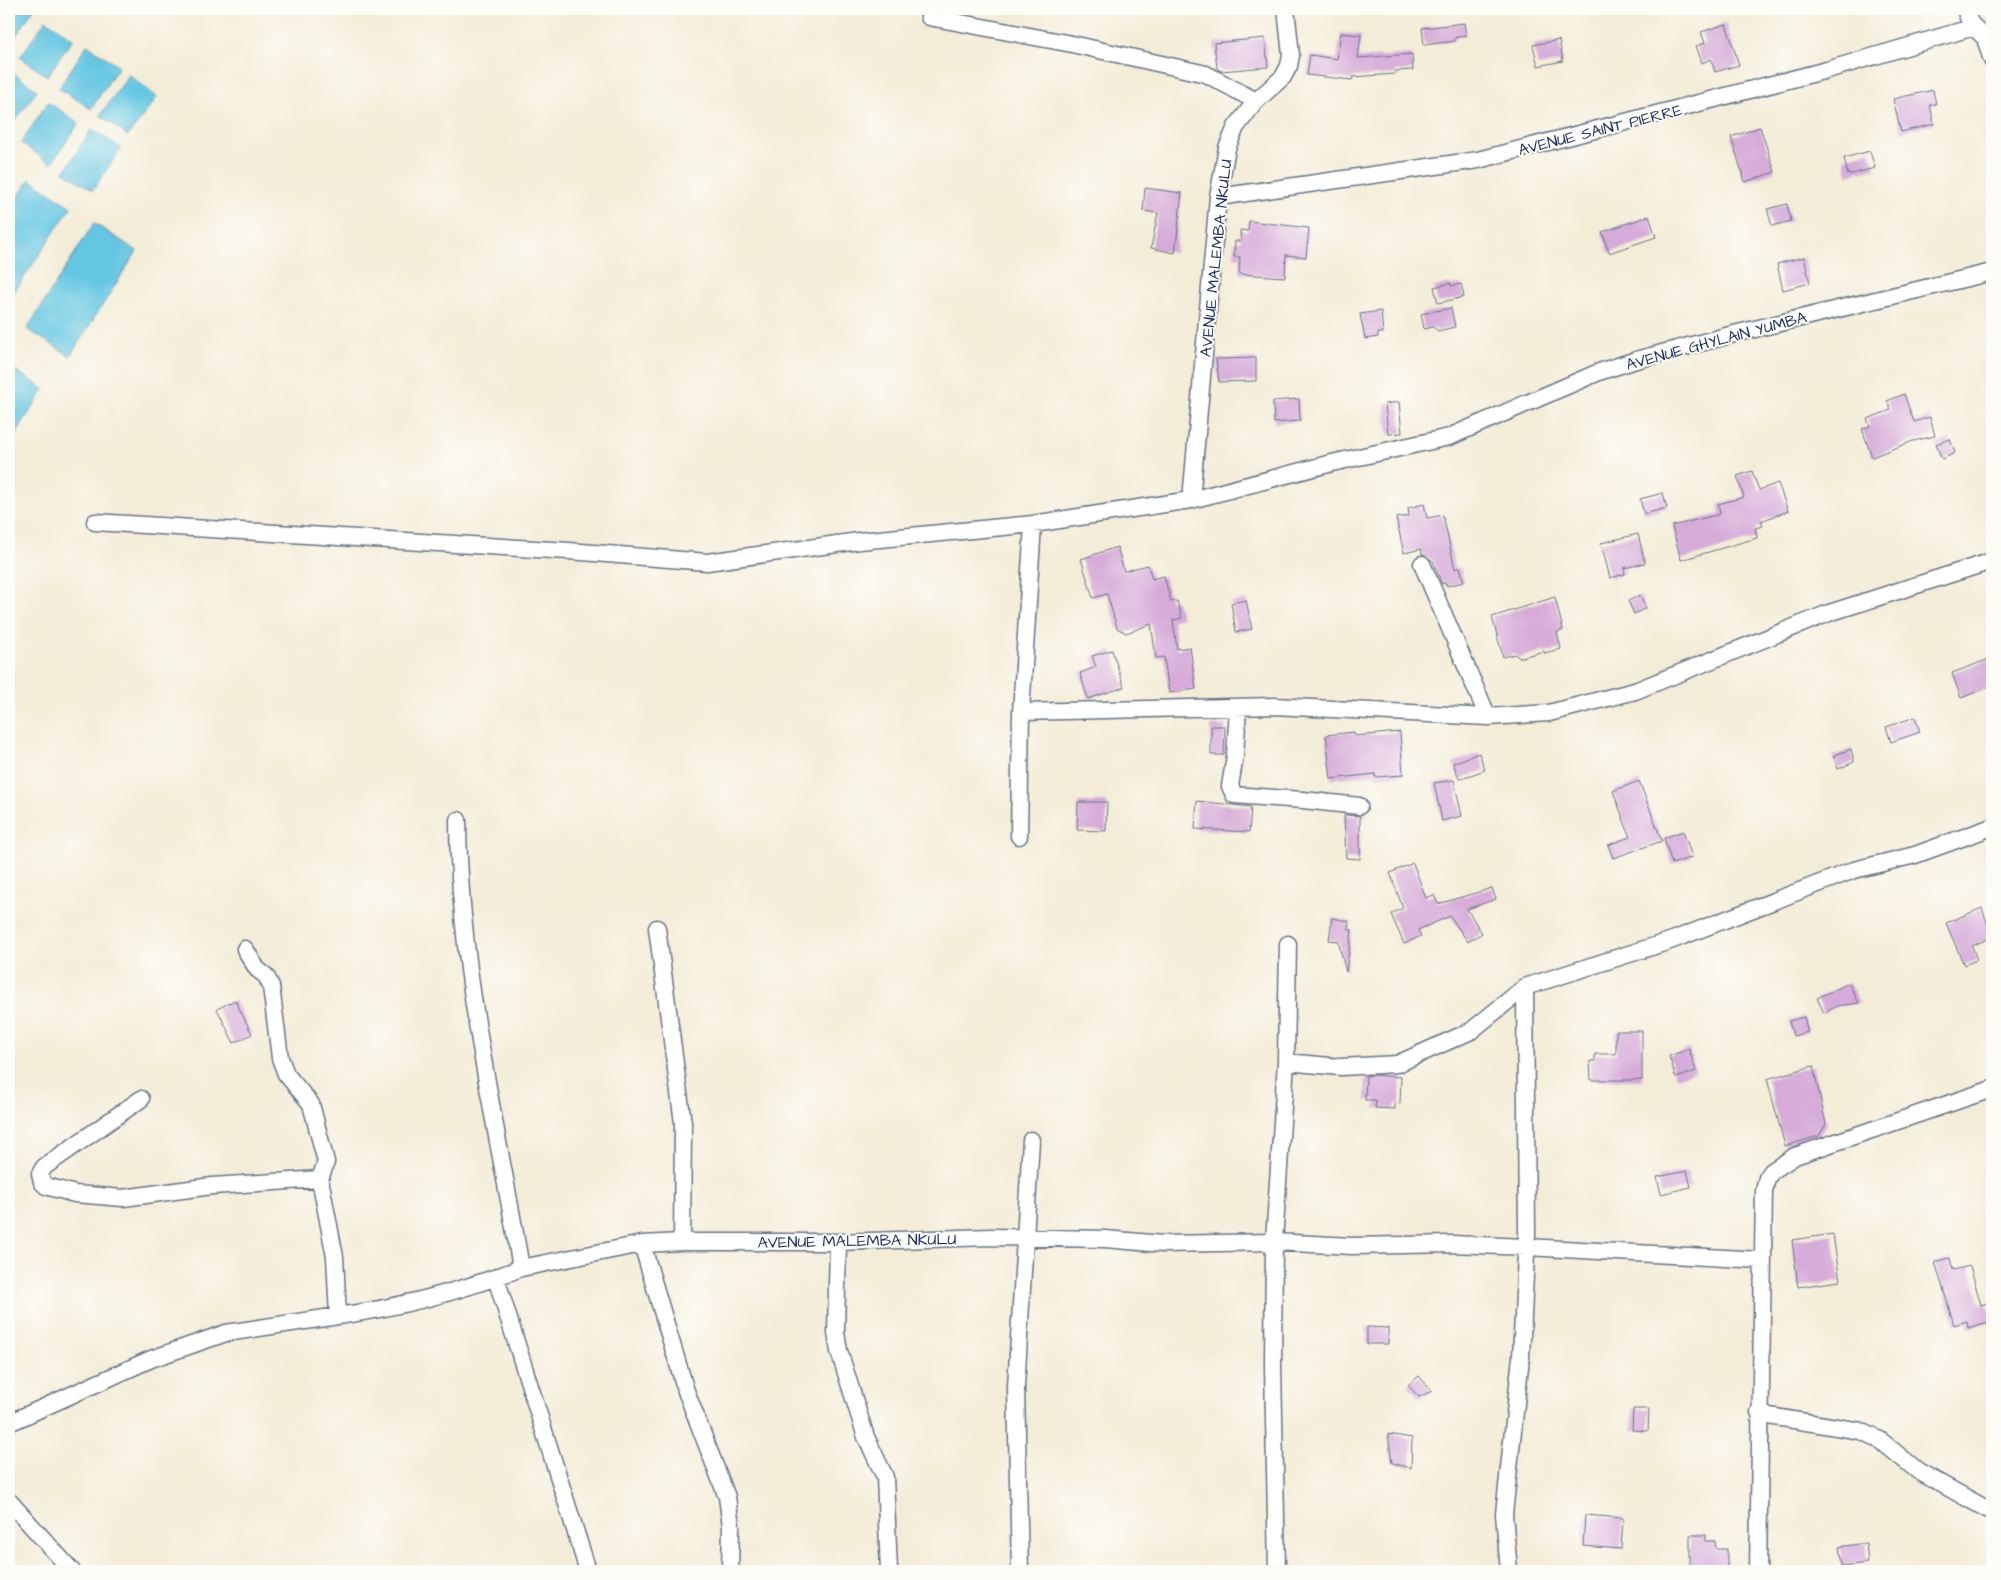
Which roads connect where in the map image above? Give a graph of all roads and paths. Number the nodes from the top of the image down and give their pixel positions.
1 (1286, 9) edge
2 (1965, 9) edge
3 (929, 17) dead end
4 (1983, 30) edge
5 (1992, 60) edge
6 (1256, 101) junction
7 (1218, 198) junction
8 (1992, 272) edge
9 (1191, 500) junction
10 (95, 522) dead end
11 (1033, 524) junction
12 (1992, 561) edge
13 (1422, 564) dead end
14 (1238, 707) junction
15 (1021, 712) junction
16 (1488, 717) junction
17 (1359, 806) dead end
18 (458, 820) dead end
19 (1992, 827) edge
20 (1019, 836) dead end
21 (657, 928) dead end
22 (1288, 944) dead end
23 (245, 949) dead end
24 (1525, 988) junction
25 (1286, 1062) junction
26 (1992, 1089) edge
27 (141, 1099) dead end
28 (1031, 1140) dead end
29 (320, 1179) junction
30 (1026, 1239) junction
31 (682, 1242) junction
32 (838, 1242) junction
33 (1274, 1242) junction
34 (642, 1244) junction
35 (1527, 1247) junction
36 (1761, 1260) junction
37 (521, 1268) junction
38 (496, 1278) junction
39 (338, 1316) junction
40 (1759, 1412) junction
41 (9, 1423) edge
42 (9, 1501) edge
43 (1992, 1512) edge
44 (72, 1571) edge
45 (588, 1571) edge
46 (730, 1571) edge
47 (890, 1571) edge
48 (1020, 1571) edge
49 (1277, 1571) edge
50 (1510, 1571) edge
51 (1758, 1571) edge

1 - 6 street, AVENUE MALEMBA NKULU
2 - 4 street
3 - 6 street
4 - 5 street
4 - 7 street, AVENUE SAINT PIERRE
6 - 7 street, AVENUE MALEMBA NKULU
7 - 9 street, AVENUE MALEMBA NKULU
8 - 9 street, AVENUE GHYLAIN YUMBA
9 - 11 street, AVENUE GHYLAIN YUMBA
10 - 11 street, AVENUE GHYLAIN YUMBA
11 - 15 street
12 - 16 street
13 - 16 street
14 - 15 street
14 - 16 street
14 - 17 street
15 - 20 street
18 - 37 street
19 - 24 street
21 - 31 street
22 - 25 street
23 - 29 street
24 - 25 street
24 - 35 street
25 - 33 street
26 - 36 street
27 - 29 street
28 - 30 street
29 - 39 street
30 - 32 street, AVENUE MALEMBA NKULU
30 - 33 street, AVENUE MALEMBA NKULU
30 - 48 street
31 - 32 street, AVENUE MALEMBA NKULU
31 - 34 street, AVENUE MALEMBA NKULU
32 - 47 street
33 - 35 street, AVENUE MALEMBA NKULU
33 - 49 street
34 - 37 street, AVENUE MALEMBA NKULU
34 - 46 street
35 - 36 street, AVENUE MALEMBA NKULU
35 - 50 street
36 - 40 street
37 - 38 street, AVENUE MALEMBA NKULU
38 - 39 street, AVENUE MALEMBA NKULU
38 - 45 street
39 - 41 street, AVENUE MALEMBA NKULU
40 - 43 street
40 - 51 street
42 - 44 street

